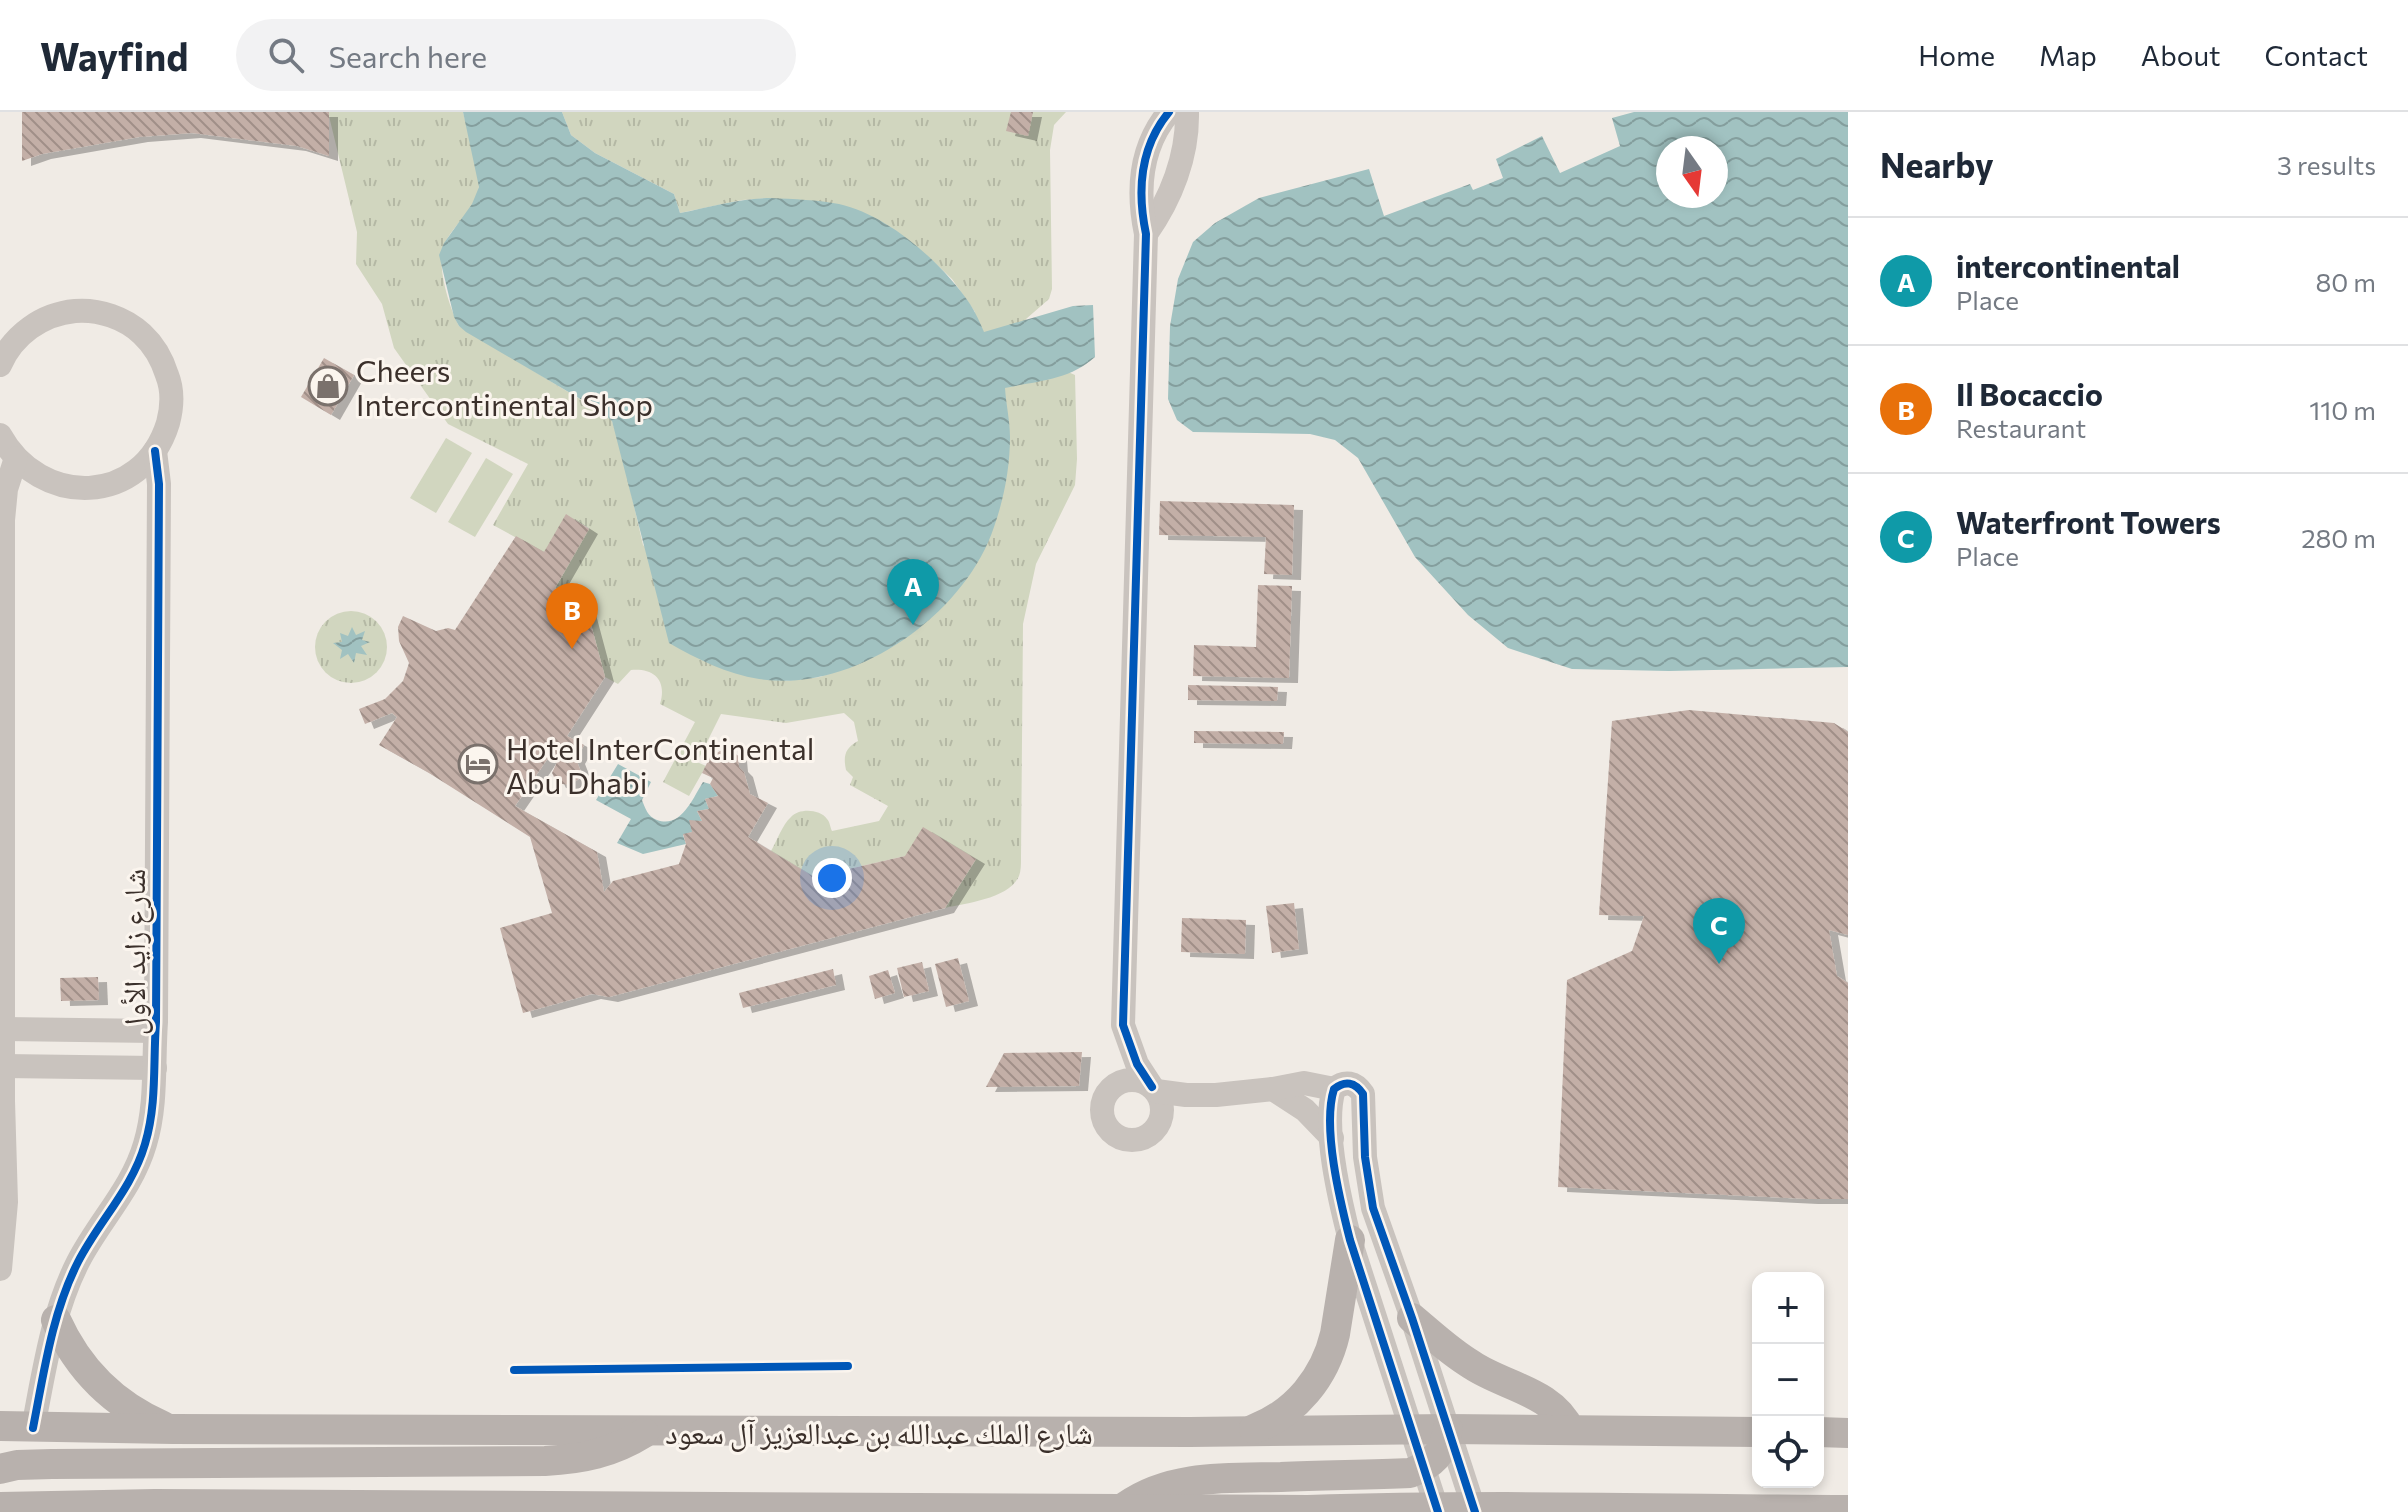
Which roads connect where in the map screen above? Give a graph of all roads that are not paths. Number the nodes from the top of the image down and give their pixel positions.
1 (1169, 112) edge
2 (1185, 112) edge
3 (1146, 234) junction
4 (4, 354) edge
5 (6, 447) edge
6 (155, 451) junction
7 (2, 694) edge
8 (1123, 1025) junction
9 (4, 1029) junction
10 (155, 1031) junction
11 (4, 1066) junction
12 (155, 1068) junction
13 (1112, 1088) junction
14 (1154, 1089) junction
15 (1273, 1089) junction
16 (1334, 1089) junction
17 (1216, 1095) junction
18 (1158, 1126) junction
19 (1332, 1138) junction
20 (1350, 1240) junction
21 (0, 1269) edge
22 (1412, 1318) junction
23 (56, 1320) junction
24 (0, 1426) edge
25 (33, 1428) junction
26 (173, 1429) junction
27 (1448, 1429) junction
28 (650, 1430) junction
29 (1412, 1430) junction
30 (1570, 1430) junction
31 (1246, 1432) junction
32 (1752, 1432) edge
33 (1824, 1432) edge
34 (1848, 1433) edge
35 (6, 1462) edge
36 (1424, 1468) junction
37 (0, 1500) edge
38 (0, 1507) edge
39 (145, 1508) edge
40 (1122, 1509) junction
41 (1438, 1509) edge
42 (1474, 1509) edge
43 (1635, 1510) edge
44 (1848, 1510) edge
45 (1310, 1511) edge

1 - 3 street
2 - 3 street
3 - 8 street
4 - 6 street
5 - 6 street
5 - 7 street
6 - 10 street, شارع زايد الأول
7 - 9 street
8 - 13 street
8 - 14 street
9 - 10 street
9 - 11 street
10 - 12 street, شارع زايد الأول
11 - 12 street
11 - 21 street
12 - 23 street, شارع زايد الأول
13 - 14 street
13 - 18 street
14 - 17 street
14 - 18 street
15 - 16 street
15 - 17 street
15 - 19 street
16 - 19 street
16 - 22 street
17 - 18 street
19 - 20 street
20 - 29 street
20 - 31 main road
22 - 27 street
22 - 30 main road
23 - 25 street, شارع زايد الأول
23 - 26 main road
24 - 25 main road, شارع الملك عبدالله بن عبدالعزيز آل سعود
25 - 26 main road, شارع الملك عبدالله بن عبدالعزيز آل سعود
25 - 35 main road, شارع زايد الأول
26 - 28 main road, شارع الملك عبدالله بن عبدالعزيز آل سعود
27 - 29 main road, شارع الملك عبدالله بن عبدالعزيز آل سعود
27 - 30 main road, شارع الملك عبدالله بن عبدالعزيز آل سعود
27 - 36 main road
27 - 42 street
28 - 31 main road, شارع الملك عبدالله بن عبدالعزيز آل سعود
28 - 35 main road
29 - 31 main road, شارع الملك عبدالله بن عبدالعزيز آل سعود
29 - 36 street
30 - 32 main road, شارع الملك عبدالله بن عبدالعزيز آل سعود
33 - 34 main road
35 - 37 main road, شارع زايد الأول
36 - 40 main road
36 - 41 street
38 - 39 main road
39 - 40 main road
40 - 45 main road
41 - 42 main road
41 - 45 main road
42 - 43 main road
43 - 44 main road

